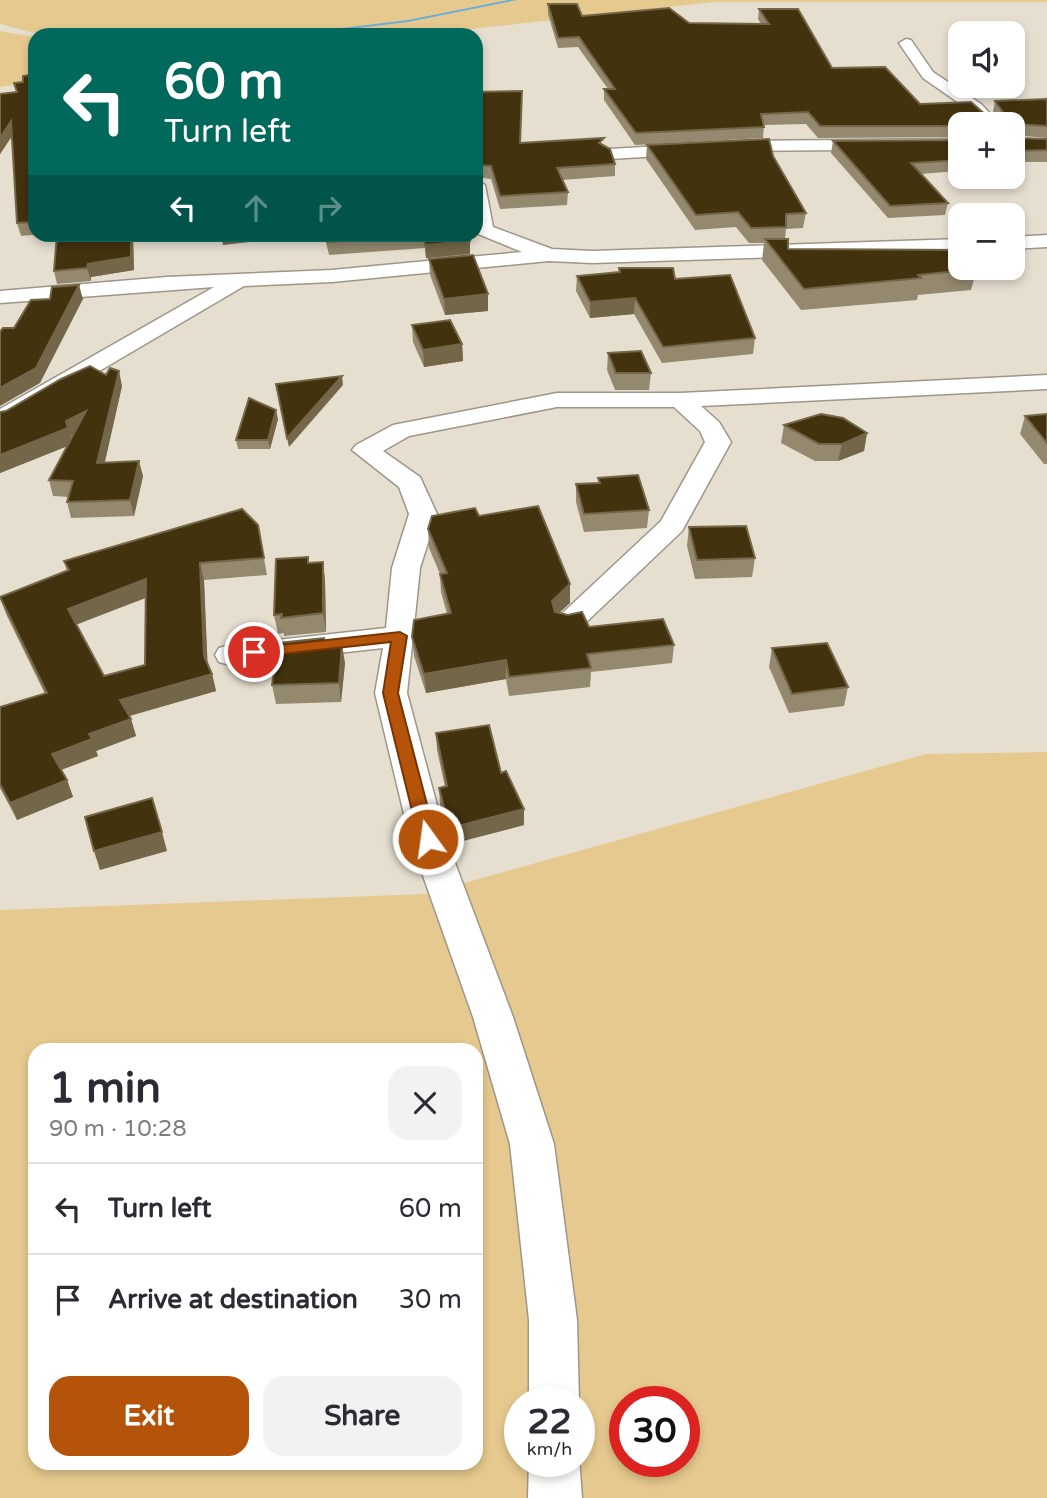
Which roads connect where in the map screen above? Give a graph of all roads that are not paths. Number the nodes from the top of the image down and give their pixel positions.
1 (906, 43) dead end
2 (980, 112) edge
3 (948, 144) edge
4 (610, 154) edge
5 (483, 224) edge
6 (1047, 241) edge
7 (1025, 242) edge
8 (948, 244) edge
9 (549, 256) junction
10 (239, 280) junction
11 (0, 298) edge
12 (1047, 382) edge
13 (680, 400) junction
14 (0, 419) edge
15 (568, 622) edge
16 (400, 636) junction
17 (230, 655) dead end
18 (554, 1386) edge
19 (555, 1477) edge
20 (555, 1498) edge

1 - 2 street
3 - 4 street
5 - 9 street
6 - 7 street
8 - 9 street
9 - 10 street
10 - 11 street
10 - 14 street
12 - 13 street
13 - 15 street
13 - 16 street
16 - 17 street
16 - 18 street
19 - 20 street

